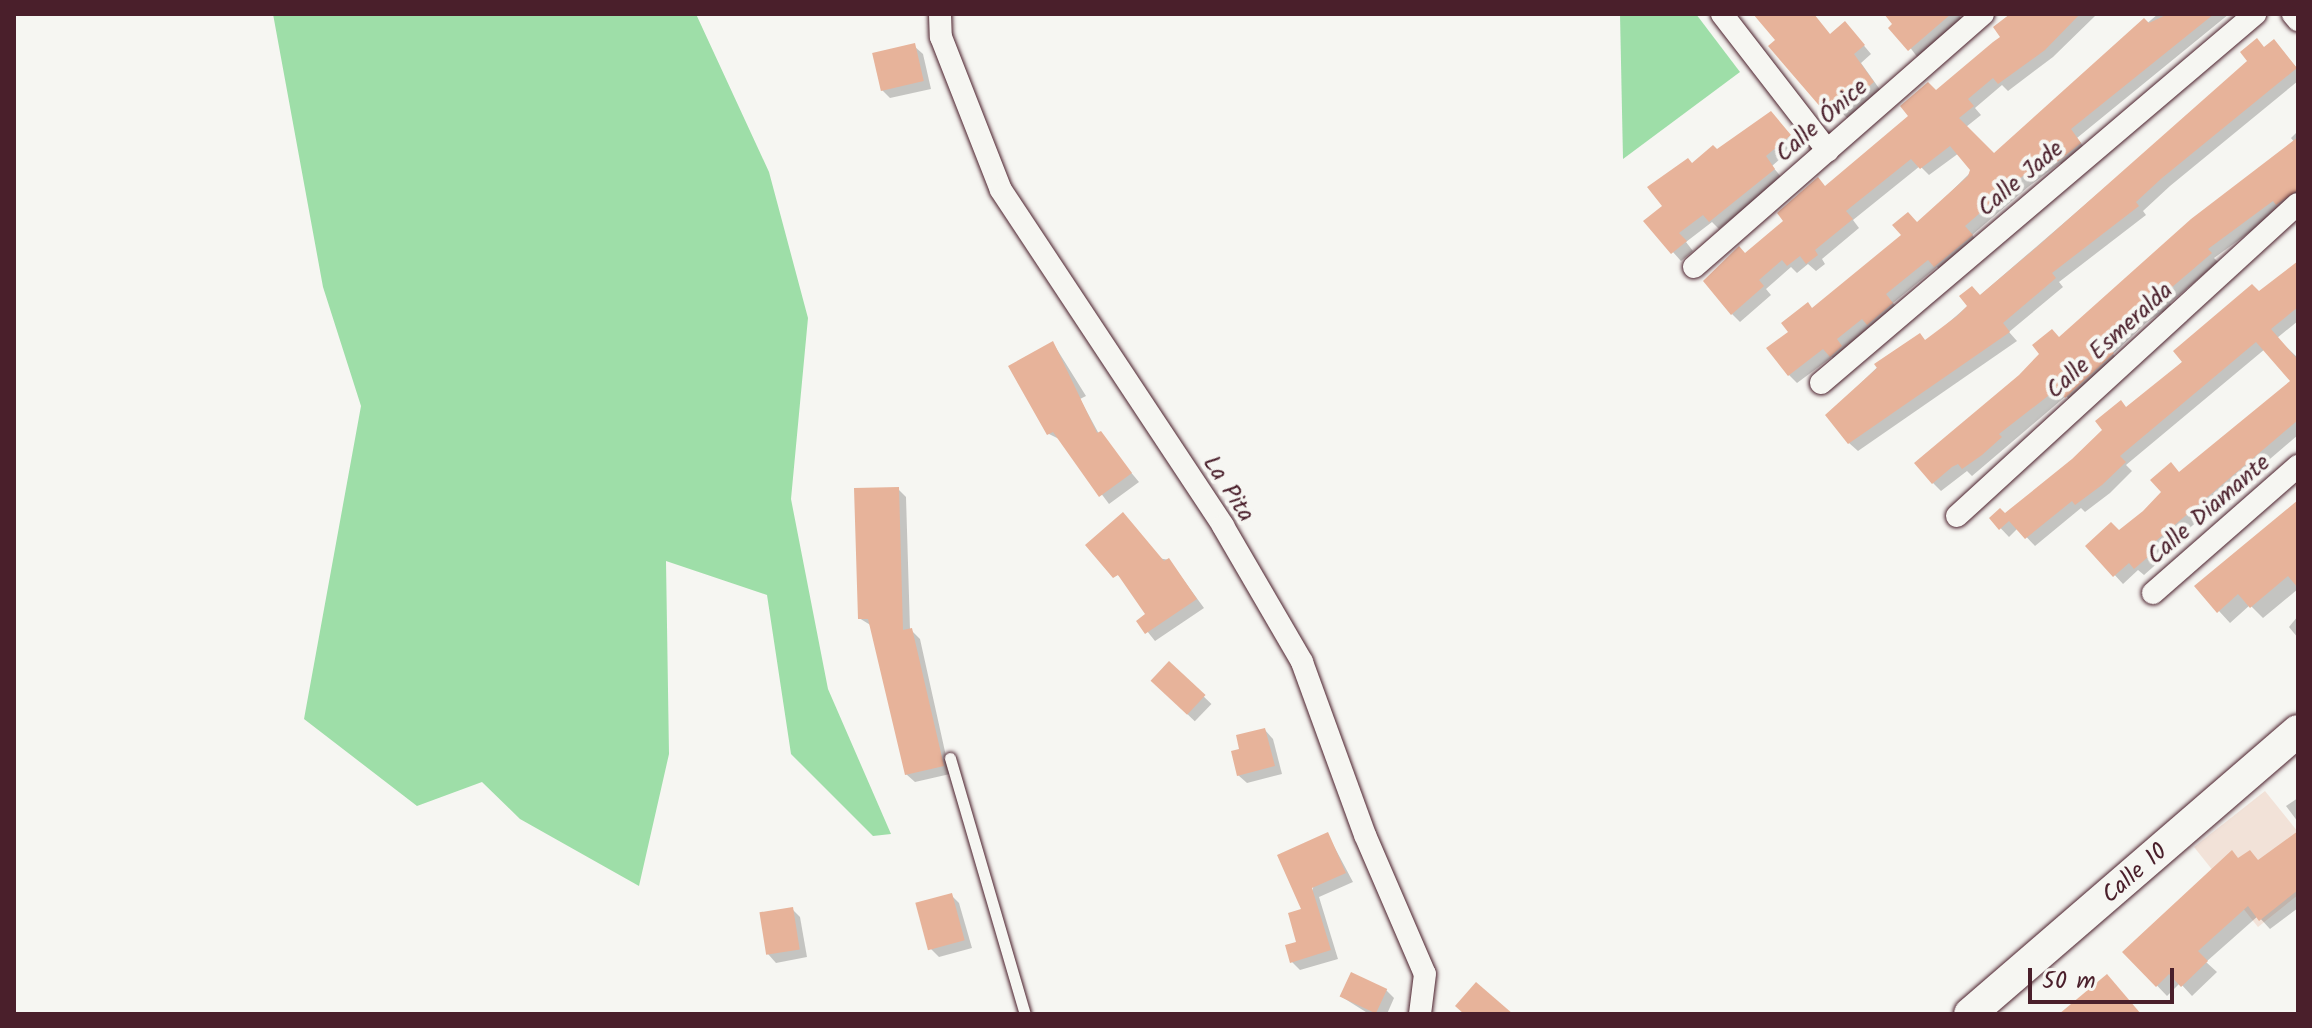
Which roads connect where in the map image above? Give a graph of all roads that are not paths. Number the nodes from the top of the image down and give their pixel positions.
1 (940, 14) edge
2 (1722, 14) edge
3 (1983, 14) edge
4 (2255, 14) edge
5 (2293, 14) edge
6 (2298, 20) edge
7 (1828, 151) junction
8 (2298, 204) edge
9 (1694, 267) dead end
10 (1821, 383) dead end
11 (2298, 466) edge
12 (1957, 516) dead end
13 (2153, 593) dead end
14 (2298, 731) edge
15 (950, 758) dead end
16 (1025, 1014) edge
17 (1420, 1014) edge
18 (1970, 1014) edge

1 - 17 street, La Pita
2 - 7 street
3 - 7 street, Calle Ónice
4 - 10 street, Calle Jade
5 - 6 street
7 - 9 street, Calle Ónice
8 - 12 street, Calle Esmeralda
11 - 13 street, Calle Diamante
14 - 18 main road, Calle 10
15 - 16 lane

